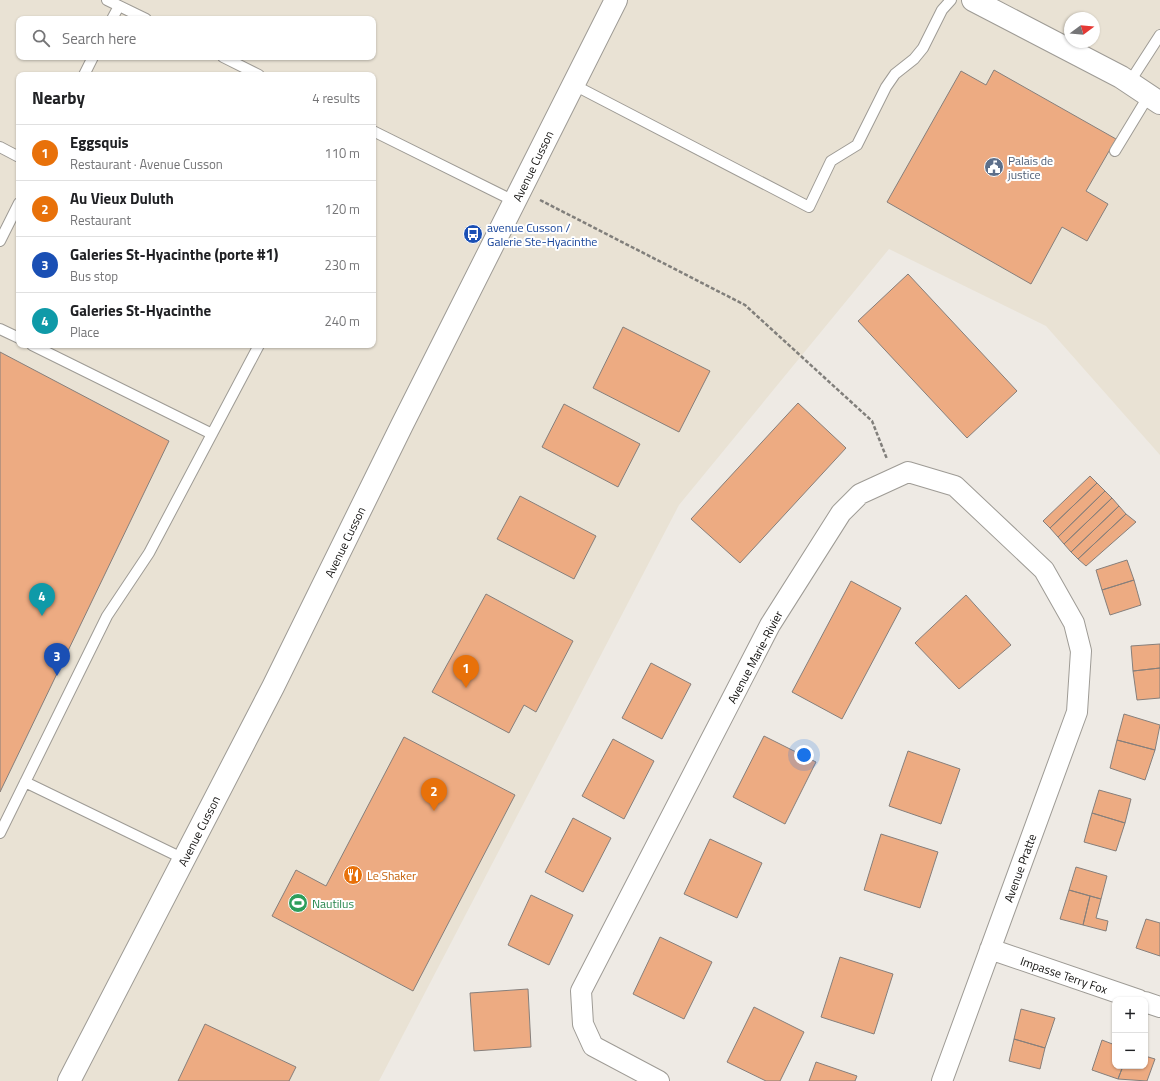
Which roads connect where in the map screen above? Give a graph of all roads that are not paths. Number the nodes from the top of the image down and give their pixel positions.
1 (107, 0) edge
2 (616, 0) edge
3 (951, 0) edge
4 (973, 0) edge
5 (119, 6) junction
6 (114, 16) edge
7 (140, 16) edge
8 (1160, 35) edge
9 (92, 60) edge
10 (229, 60) edge
11 (86, 72) edge
12 (253, 72) edge
13 (1129, 83) junction
14 (574, 85) junction
15 (1154, 99) edge
16 (376, 132) edge
17 (0, 147) edge
18 (1115, 151) dead end
19 (16, 155) edge
20 (518, 196) junction
21 (16, 209) edge
22 (0, 241) edge
23 (0, 329) edge
24 (16, 337) edge
25 (38, 348) edge
26 (257, 348) edge
27 (212, 434) junction
28 (1081, 651) joint
29 (25, 782) junction
30 (0, 833) edge
31 (184, 859) junction
32 (990, 949) junction
33 (1129, 997) edge
34 (1148, 1003) edge
35 (1160, 1007) edge
36 (70, 1079) edge
37 (659, 1081) edge
38 (942, 1081) edge

1 - 5 lane
2 - 14 street, Avenue Cusson
3 - 14 lane
4 - 13 street
5 - 6 lane
5 - 7 lane
8 - 13 lane
9 - 11 lane
10 - 12 lane
13 - 15 street
14 - 20 street, Avenue Cusson
15 - 18 lane
16 - 20 lane
17 - 19 lane
20 - 31 street, Avenue Cusson
21 - 22 lane
23 - 24 lane
25 - 27 lane
26 - 27 lane
27 - 29 lane
28 - 32 street, Avenue Pratte
28 - 37 street, Avenue Marie-Rivier
29 - 30 lane
29 - 31 lane
31 - 36 street, Avenue Cusson
32 - 33 street, Impasse Terry Fox
32 - 38 street, Avenue Pratte
34 - 35 street

